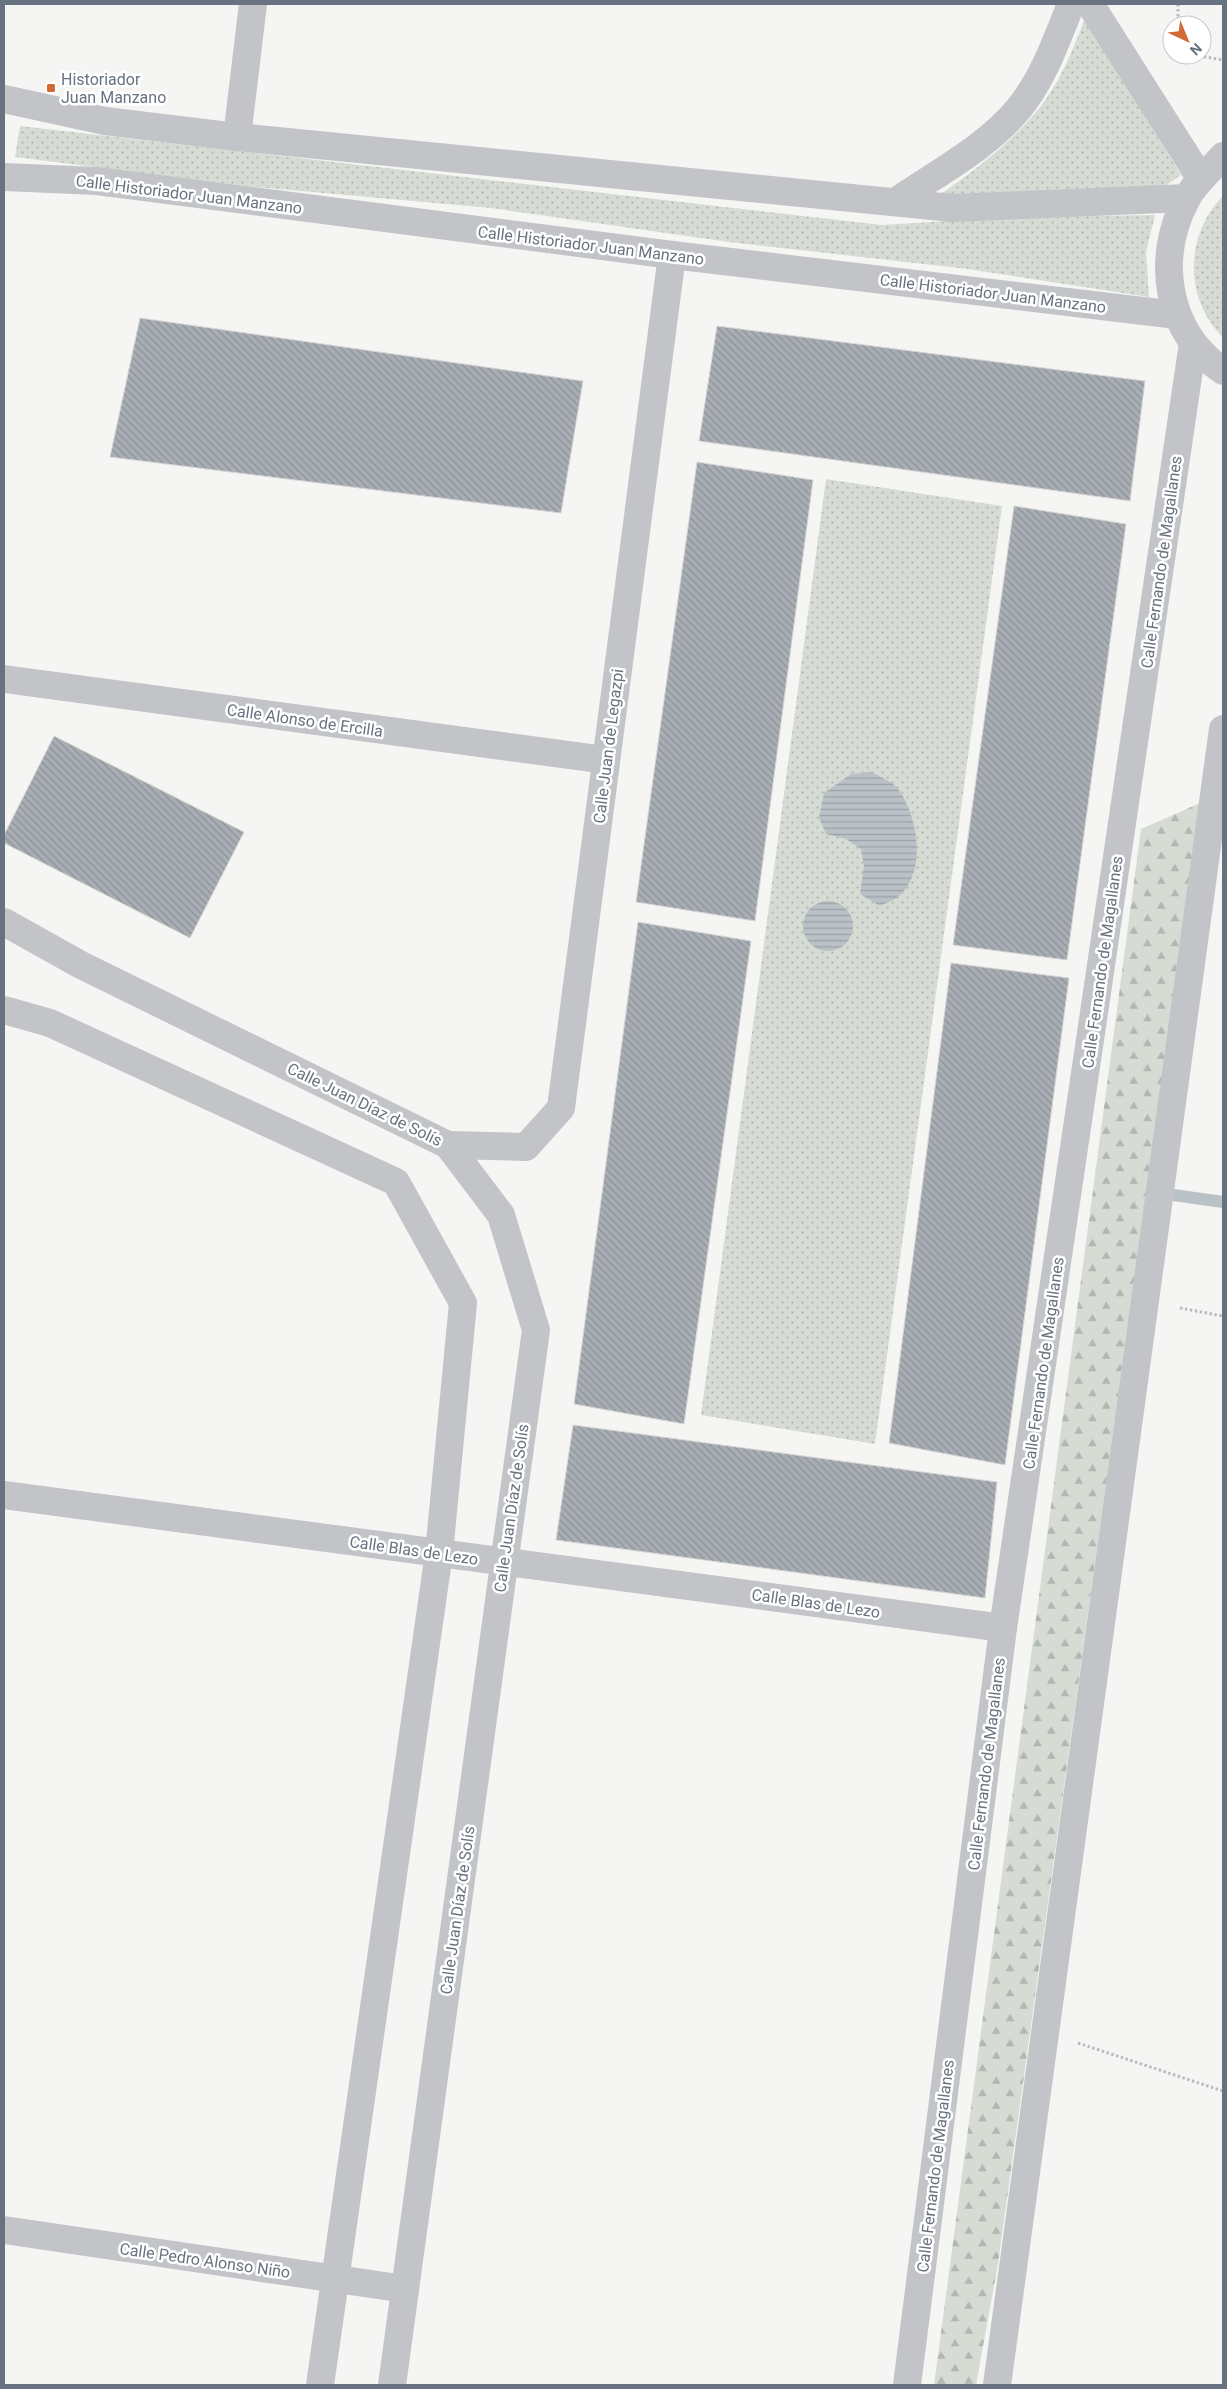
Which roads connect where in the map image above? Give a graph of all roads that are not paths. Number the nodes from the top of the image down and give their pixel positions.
1 (253, 4) edge
2 (1071, 4) edge
3 (1090, 4) edge
4 (4, 99) edge
5 (237, 137) junction
6 (1210, 172) edge
7 (4, 178) edge
8 (895, 202) junction
9 (672, 255) junction
10 (1177, 315) junction
11 (1193, 343) junction
12 (1223, 371) edge
13 (4, 680) edge
14 (1223, 729) edge
15 (606, 760) junction
16 (4, 922) edge
17 (4, 1010) edge
18 (448, 1145) junction
19 (4, 1495) edge
20 (439, 1553) junction
21 (504, 1562) junction
22 (1003, 1628) junction
23 (4, 2230) edge
24 (334, 2279) junction
25 (406, 2289) junction
26 (320, 2385) edge
27 (392, 2385) edge
28 (907, 2385) edge
29 (996, 2385) edge

1 - 5 street
2 - 8 street
3 - 6 street
4 - 5 street
5 - 8 street
6 - 8 street
6 - 10 street
7 - 9 street, Calle Historiador Juan Manzano
9 - 10 street, Calle Historiador Juan Manzano
9 - 15 street, Calle Juan de Legazpi
10 - 11 street
11 - 12 street
11 - 22 street, Calle Fernando de Magallanes
13 - 15 street, Calle Alonso de Ercilla
14 - 29 street
15 - 18 street, Calle Juan de Legazpi
16 - 18 street, Calle Juan Díaz de Solís
17 - 20 street
18 - 21 street, Calle Juan Díaz de Solís
19 - 20 street, Calle Blas de Lezo
20 - 21 street, Calle Blas de Lezo
20 - 24 street
21 - 22 street, Calle Blas de Lezo
21 - 25 street, Calle Juan Díaz de Solís
22 - 28 street, Calle Fernando de Magallanes
23 - 24 street, Calle Pedro Alonso Niño
24 - 25 street, Calle Pedro Alonso Niño
24 - 26 street
25 - 27 street, Calle Juan Díaz de Solís

